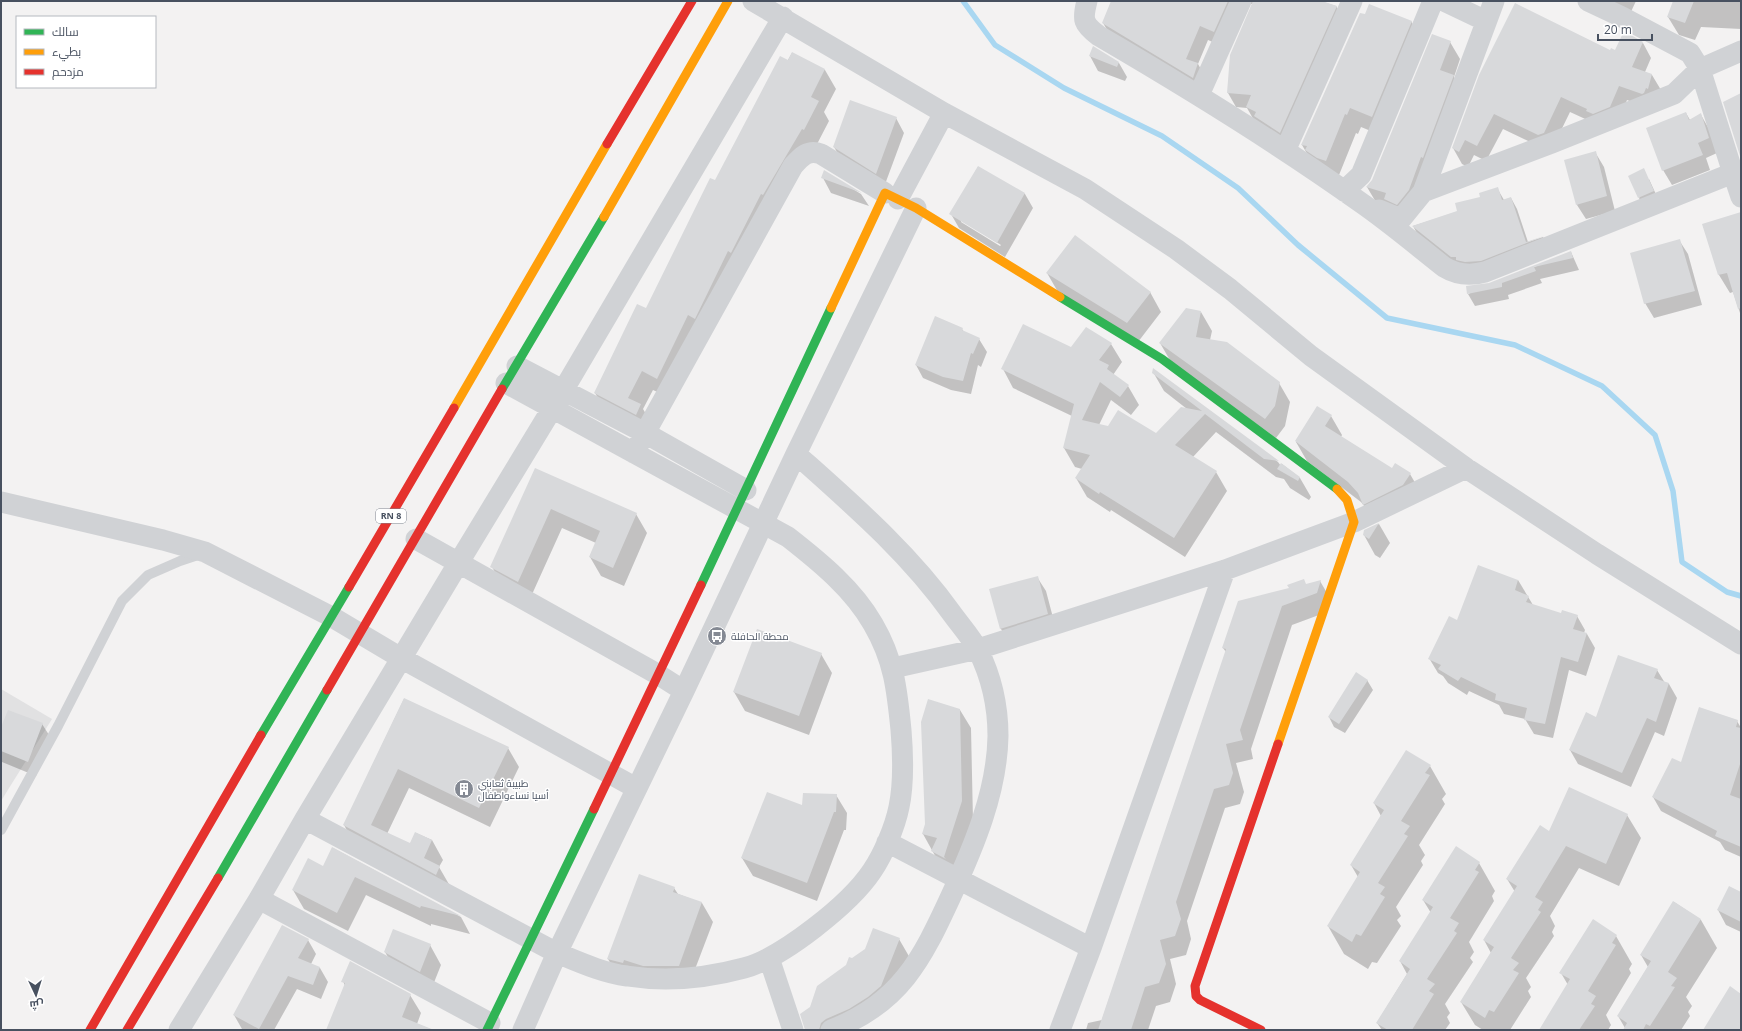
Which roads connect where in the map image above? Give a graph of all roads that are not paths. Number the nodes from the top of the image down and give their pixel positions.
1 (692, 1) edge
2 (728, 1) edge
3 (753, 1) edge
4 (1087, 1) edge
5 (1241, 1) edge
6 (1352, 1) edge
7 (1433, 1) edge
8 (1444, 1) edge
9 (1494, 1) edge
10 (1588, 1) edge
11 (783, 17) junction
12 (1486, 21) junction
13 (1741, 51) edge
14 (1700, 69) junction
15 (1199, 95) junction
16 (944, 113) junction
17 (1284, 151) junction
18 (1734, 173) junction
19 (1423, 192) junction
20 (1352, 197) junction
21 (1741, 198) edge
22 (900, 200) junction
23 (511, 374) junction
24 (564, 389) junction
25 (552, 408) junction
26 (645, 433) junction
27 (634, 453) junction
28 (796, 454) junction
29 (1466, 468) junction
30 (746, 490) junction
31 (1, 502) edge
32 (738, 510) junction
33 (1354, 522) junction
34 (762, 523) junction
35 (416, 539) junction
36 (205, 552) junction
37 (459, 562) junction
38 (1224, 570) junction
39 (332, 617) junction
40 (361, 633) junction
41 (1741, 644) edge
42 (978, 649) junction
43 (401, 658) junction
44 (893, 668) junction
45 (659, 675) junction
46 (684, 691) junction
47 (612, 773) junction
48 (636, 788) junction
49 (305, 819) junction
50 (1, 830) edge
51 (887, 842) junction
52 (959, 879) junction
53 (259, 899) junction
54 (530, 940) junction
55 (1090, 948) junction
56 (557, 953) junction
57 (769, 958) junction
58 (489, 1027) edge
59 (186, 1028) edge
60 (527, 1029) edge
61 (1259, 1029) edge
62 (90, 1030) edge
63 (127, 1030) edge
64 (793, 1030) edge
65 (831, 1030) edge
66 (1060, 1030) edge

1 - 39 main road, RN 8
2 - 23 main road
3 - 11 street
4 - 15 street
5 - 15 street
6 - 17 street
7 - 20 street
8 - 12 street
9 - 12 street
10 - 14 street
11 - 16 street
11 - 24 street
12 - 19 street
13 - 14 street
14 - 18 street
14 - 19 street
15 - 17 street
16 - 22 street
16 - 29 street
17 - 20 street
18 - 20 street
18 - 21 street
19 - 20 street
22 - 26 street
22 - 28 street
22 - 30 main road
22 - 33 main road
23 - 24 street
23 - 25 street
23 - 35 main road
24 - 25 street
24 - 26 street
25 - 27 street
25 - 37 street
26 - 27 street
26 - 30 street
27 - 32 street
28 - 34 street
28 - 42 street
29 - 33 street
29 - 41 street
30 - 32 main road
31 - 36 street
32 - 34 street
32 - 45 main road
33 - 38 street
33 - 61 main road
34 - 44 street
34 - 46 street
35 - 37 street
35 - 40 main road
36 - 39 street
36 - 50 lane
37 - 43 street
37 - 45 street
38 - 42 street
38 - 55 street
39 - 40 street
39 - 62 main road, RN 8
40 - 43 street
40 - 63 main road
42 - 44 street
42 - 52 street
43 - 47 street
43 - 49 street
44 - 51 street
45 - 46 street
45 - 47 main road
46 - 48 street
47 - 48 street
47 - 54 main road
48 - 56 street
49 - 53 street
49 - 54 street
51 - 52 street
51 - 57 street
52 - 55 street
52 - 65 street
53 - 58 street
53 - 59 street
54 - 56 street
54 - 58 main road
55 - 66 street
56 - 57 street
56 - 60 street
57 - 64 street

